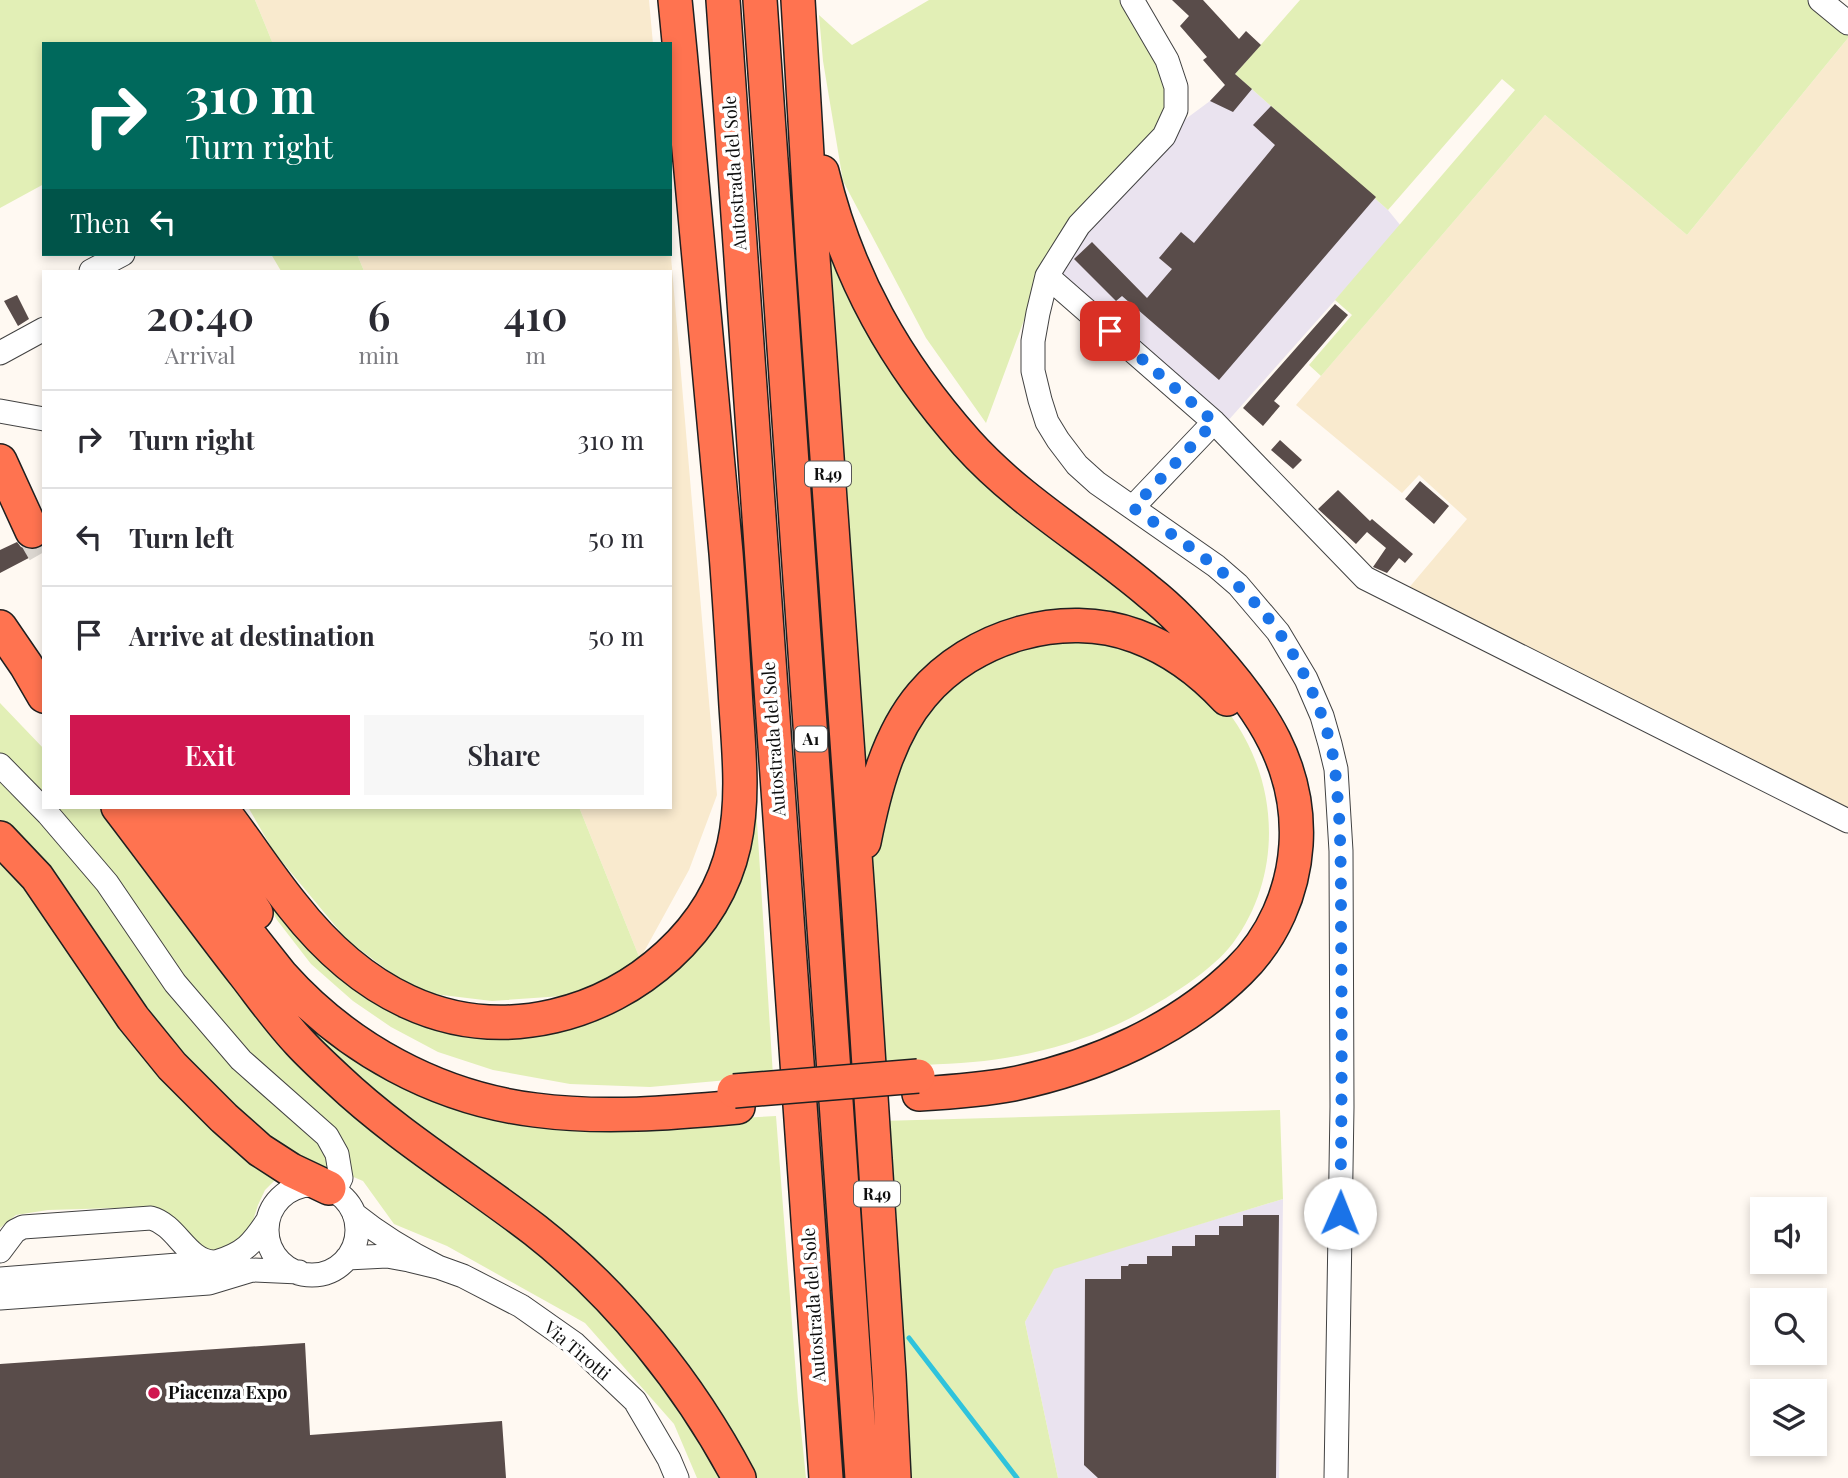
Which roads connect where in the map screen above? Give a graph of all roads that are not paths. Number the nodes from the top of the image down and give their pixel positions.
1 (675, 0) edge
2 (760, 0) edge
3 (798, 0) edge
4 (1132, 0) edge
5 (1820, 0) edge
6 (722, 10) edge
7 (1848, 23) edge
8 (800, 38) junction
9 (118, 256) edge
10 (93, 270) edge
11 (1048, 276) junction
12 (42, 330) edge
13 (0, 353) edge
14 (0, 411) edge
15 (42, 419) edge
16 (1214, 422) junction
17 (0, 461) edge
18 (1133, 508) junction
19 (40, 545) tunnel mouth
20 (0, 627) edge
21 (35, 676) edge
22 (0, 765) edge
23 (42, 808) edge
24 (43, 809) edge
25 (120, 809) edge
26 (150, 809) edge
27 (188, 809) edge
28 (221, 809) edge
29 (1848, 821) edge
30 (0, 838) edge
31 (859, 911) junction
32 (919, 1085) junction
33 (736, 1099) junction
34 (332, 1190) junction
35 (354, 1214) junction
36 (268, 1220) junction
37 (0, 1251) edge
38 (347, 1258) junction
39 (216, 1262) junction
40 (438, 1267) junction
41 (299, 1272) junction
42 (0, 1279) edge
43 (0, 1298) edge
44 (677, 1478) edge
45 (739, 1478) edge
46 (826, 1478) edge
47 (862, 1478) edge
48 (894, 1478) edge
49 (1336, 1478) edge

1 - 28 highway
2 - 47 highway, Autostrada del Sole / A1
3 - 8 highway, R49
4 - 11 street
5 - 7 street
6 - 46 highway, Autostrada del Sole / A1
8 - 31 highway, R49
8 - 32 highway
9 - 10 street
11 - 16 street
11 - 18 street
12 - 13 street
14 - 15 street
16 - 18 street
16 - 29 street
17 - 19 highway
18 - 49 street
20 - 21 highway
22 - 23 street
24 - 34 street
25 - 45 highway
26 - 33 highway
27 - 33 highway
30 - 34 highway
31 - 32 highway
31 - 48 highway, R49
32 - 33 highway, bridge
34 - 35 street
34 - 36 street
35 - 38 street
35 - 40 street, Via Tirotti
36 - 39 street
36 - 41 street
37 - 39 street
38 - 40 street, Via Tirotti
38 - 41 street
39 - 42 street
40 - 44 street, Via Tirotti
41 - 43 street

